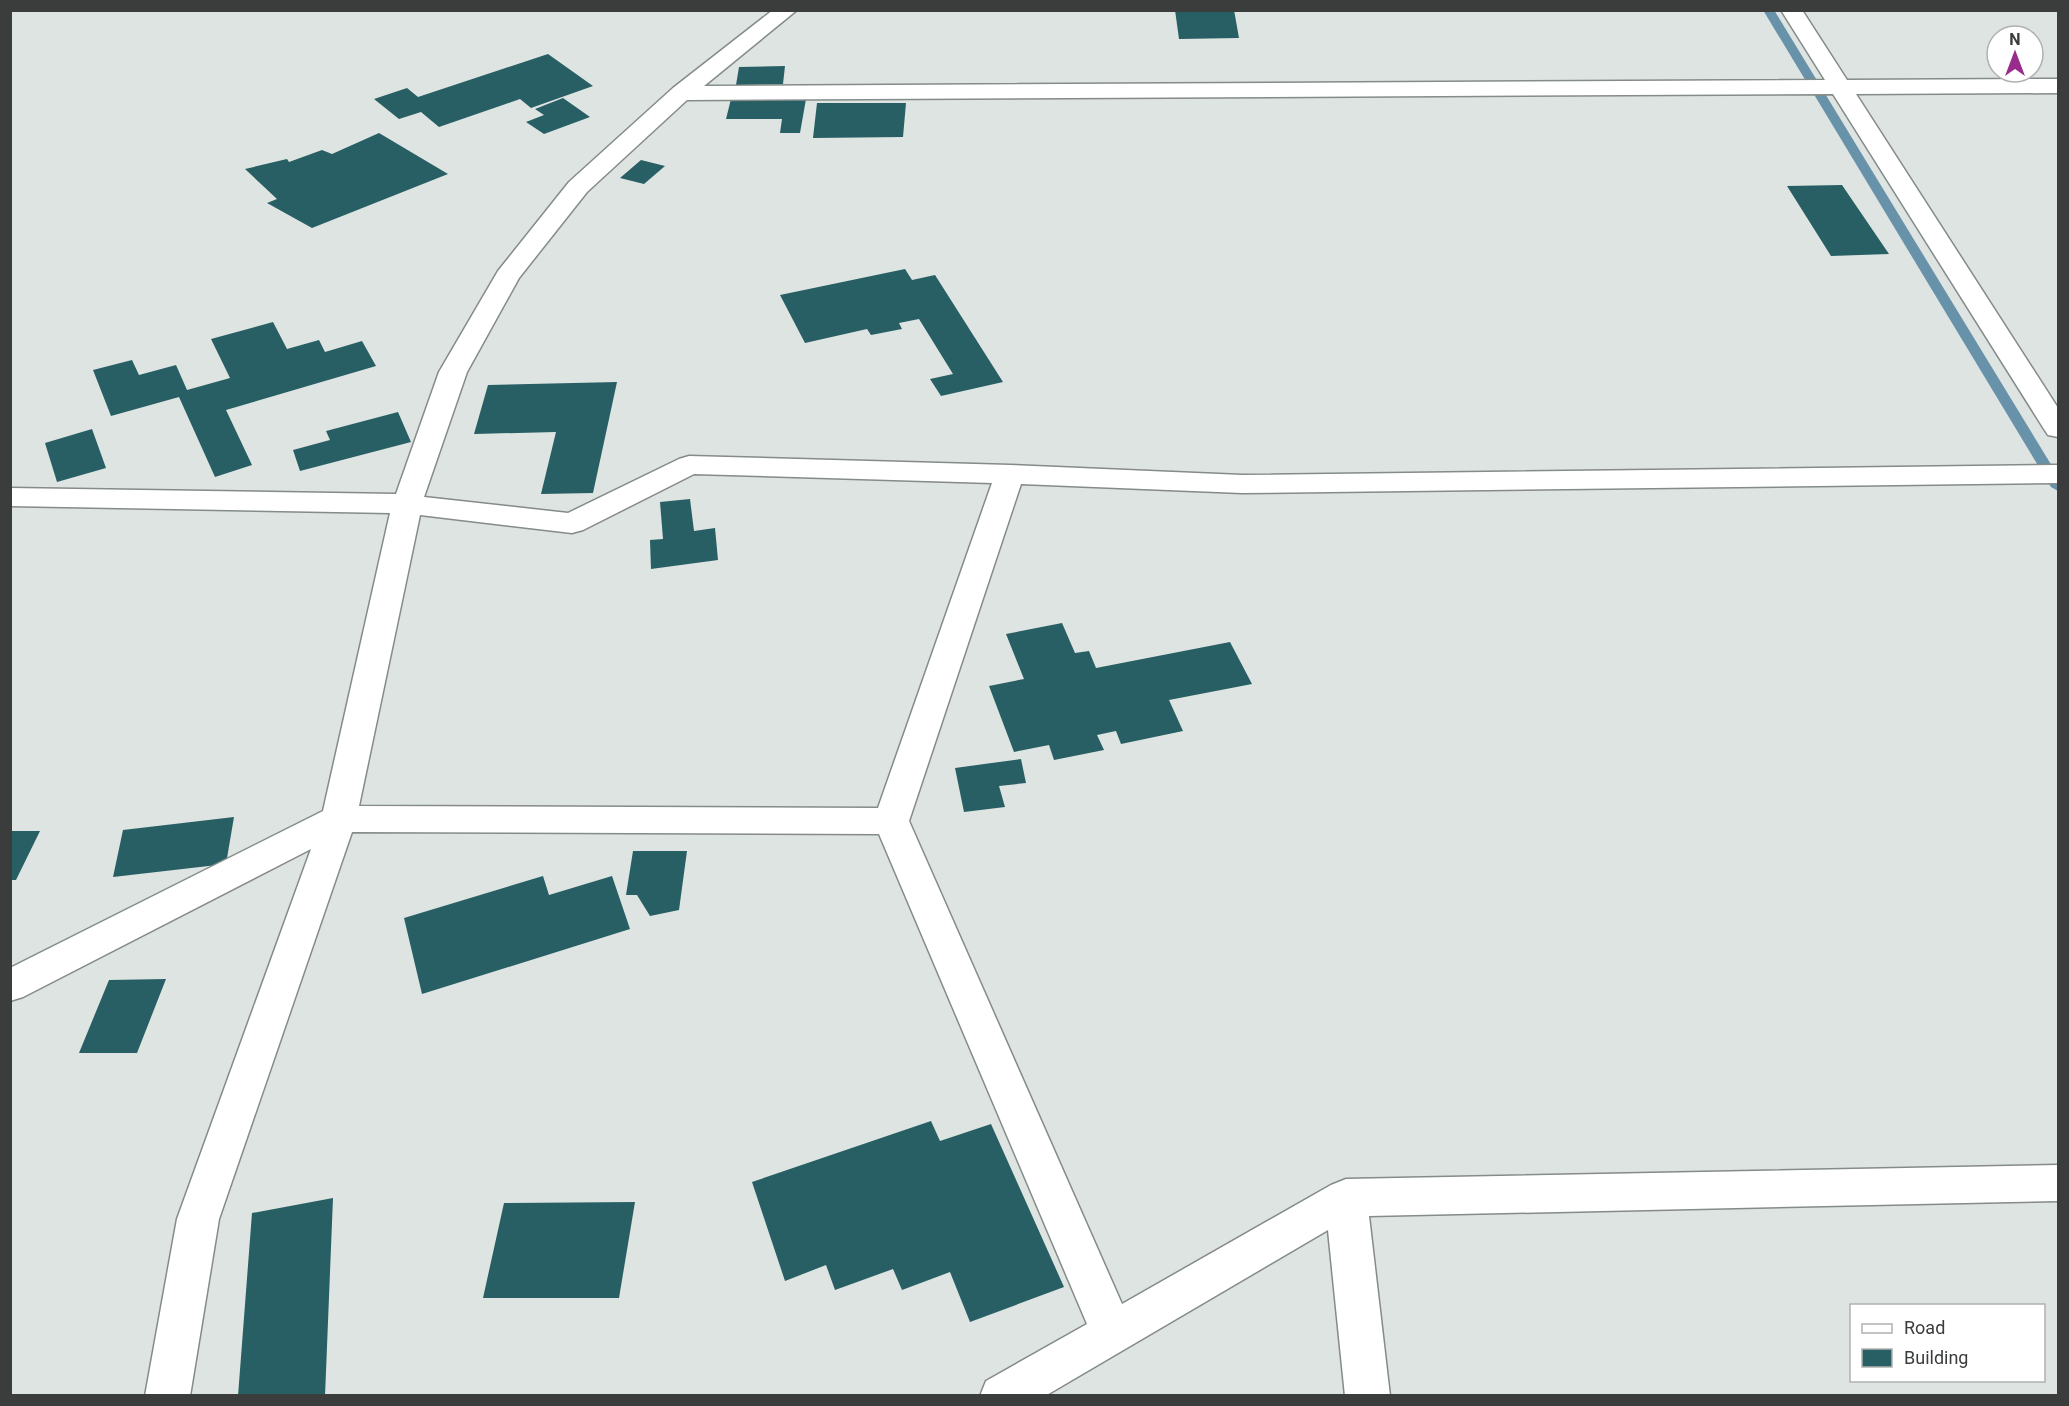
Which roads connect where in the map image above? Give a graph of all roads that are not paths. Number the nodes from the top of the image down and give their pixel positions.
1 (787, 10) edge
2 (1791, 10) edge
3 (2058, 86) edge
4 (1840, 87) junction
5 (681, 93) junction
6 (2058, 429) edge
7 (1010, 474) junction
8 (2058, 474) edge
9 (10, 497) edge
10 (407, 504) junction
11 (339, 819) junction
12 (891, 821) junction
13 (10, 986) edge
14 (2058, 1183) edge
15 (1346, 1198) junction
16 (1112, 1332) junction
17 (167, 1395) edge
18 (1002, 1395) edge
19 (1368, 1395) edge

1 - 5 street
2 - 4 street
3 - 4 street
4 - 5 street
4 - 6 street
5 - 10 street
7 - 8 street
7 - 10 street
7 - 12 street
9 - 10 street
10 - 11 street
11 - 12 street
11 - 13 street
11 - 17 street
12 - 16 street
14 - 15 street
15 - 16 street
15 - 19 street
16 - 18 street

